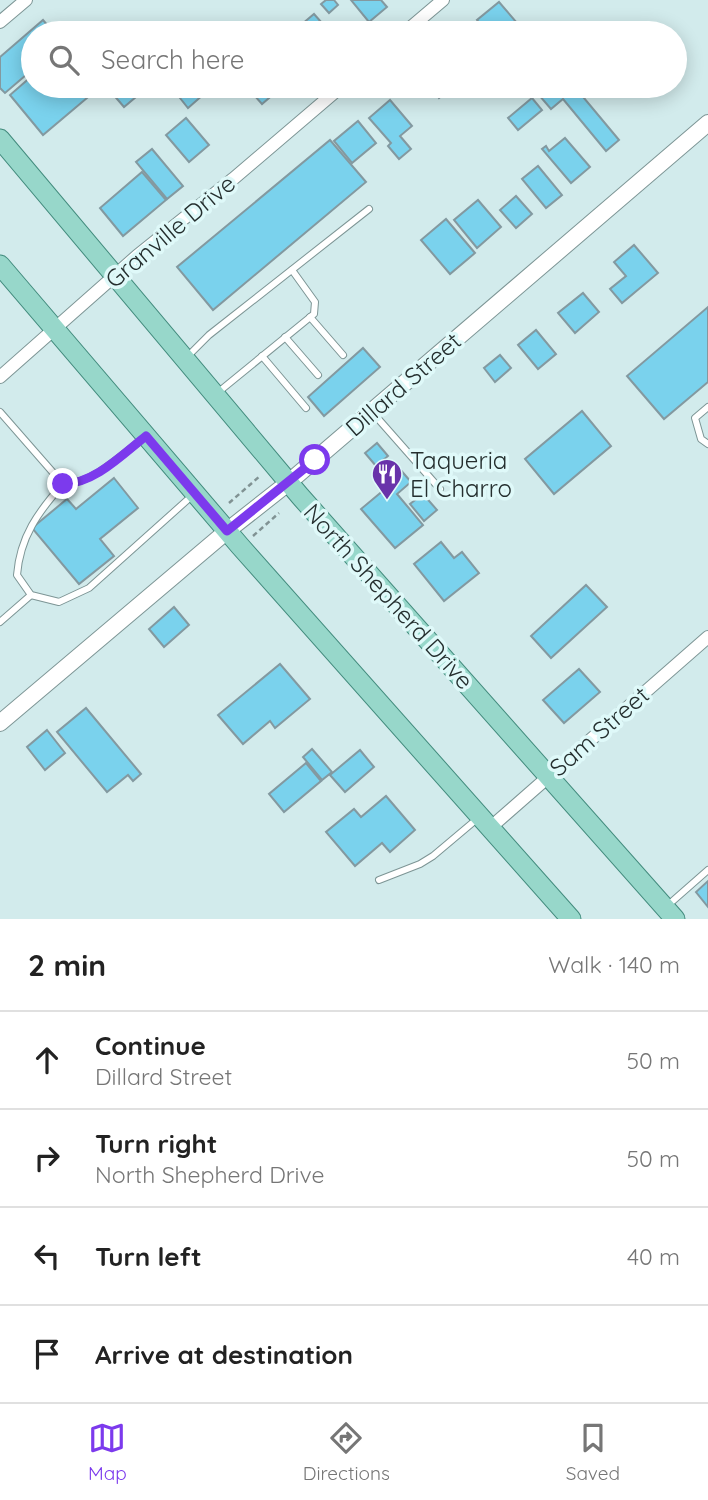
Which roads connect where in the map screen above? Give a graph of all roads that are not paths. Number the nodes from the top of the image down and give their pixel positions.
1 (26, 0) edge
2 (443, 0) edge
3 (418, 21) edge
4 (0, 22) edge
5 (328, 98) edge
6 (708, 124) edge
7 (0, 139) edge
8 (369, 209) dead end
9 (0, 265) edge
10 (292, 270) junction
11 (115, 276) junction
12 (310, 317) junction
13 (55, 329) junction
14 (285, 337) junction
15 (343, 355) dead end
16 (262, 356) junction
17 (185, 359) junction
18 (2, 373) edge
19 (318, 374) dead end
20 (215, 395) junction
21 (708, 407) edge
22 (306, 408) dead end
23 (372, 411) junction
24 (0, 412) edge
25 (146, 436) junction
26 (708, 444) edge
27 (288, 483) junction
28 (63, 484) junction
29 (440, 489) dead end
30 (195, 493) junction
31 (227, 531) junction
32 (31, 595) junction
33 (0, 622) edge
34 (708, 637) edge
35 (0, 723) edge
36 (548, 775) junction
37 (486, 821) junction
38 (708, 870) edge
39 (379, 880) dead end
40 (670, 913) edge
41 (571, 919) edge

1 - 4 street
2 - 3 street
5 - 11 street, Granville Drive
6 - 23 street, Dillard Street
7 - 11 main road, North Shepherd Drive
8 - 10 lane
9 - 13 main road
10 - 12 lane
10 - 17 lane
11 - 13 street, Granville Drive
11 - 17 main road, North Shepherd Drive
12 - 14 lane
12 - 15 lane
13 - 18 street, Granville Drive
13 - 25 main road
14 - 16 lane
14 - 19 lane
16 - 20 lane
16 - 22 lane
17 - 20 main road, North Shepherd Drive
20 - 27 main road, North Shepherd Drive
21 - 26 lane
23 - 27 street, Dillard Street
23 - 29 lane
24 - 28 lane
25 - 28 lane
25 - 30 main road
27 - 31 street, Dillard Street
27 - 36 main road, North Shepherd Drive
28 - 32 lane
30 - 31 main road
30 - 32 lane
31 - 35 street, Dillard Street
31 - 37 main road
32 - 33 lane
34 - 36 street, Sam Street
36 - 37 street, Sam Street
36 - 40 main road, North Shepherd Drive
37 - 39 lane
37 - 41 main road
38 - 40 lane

